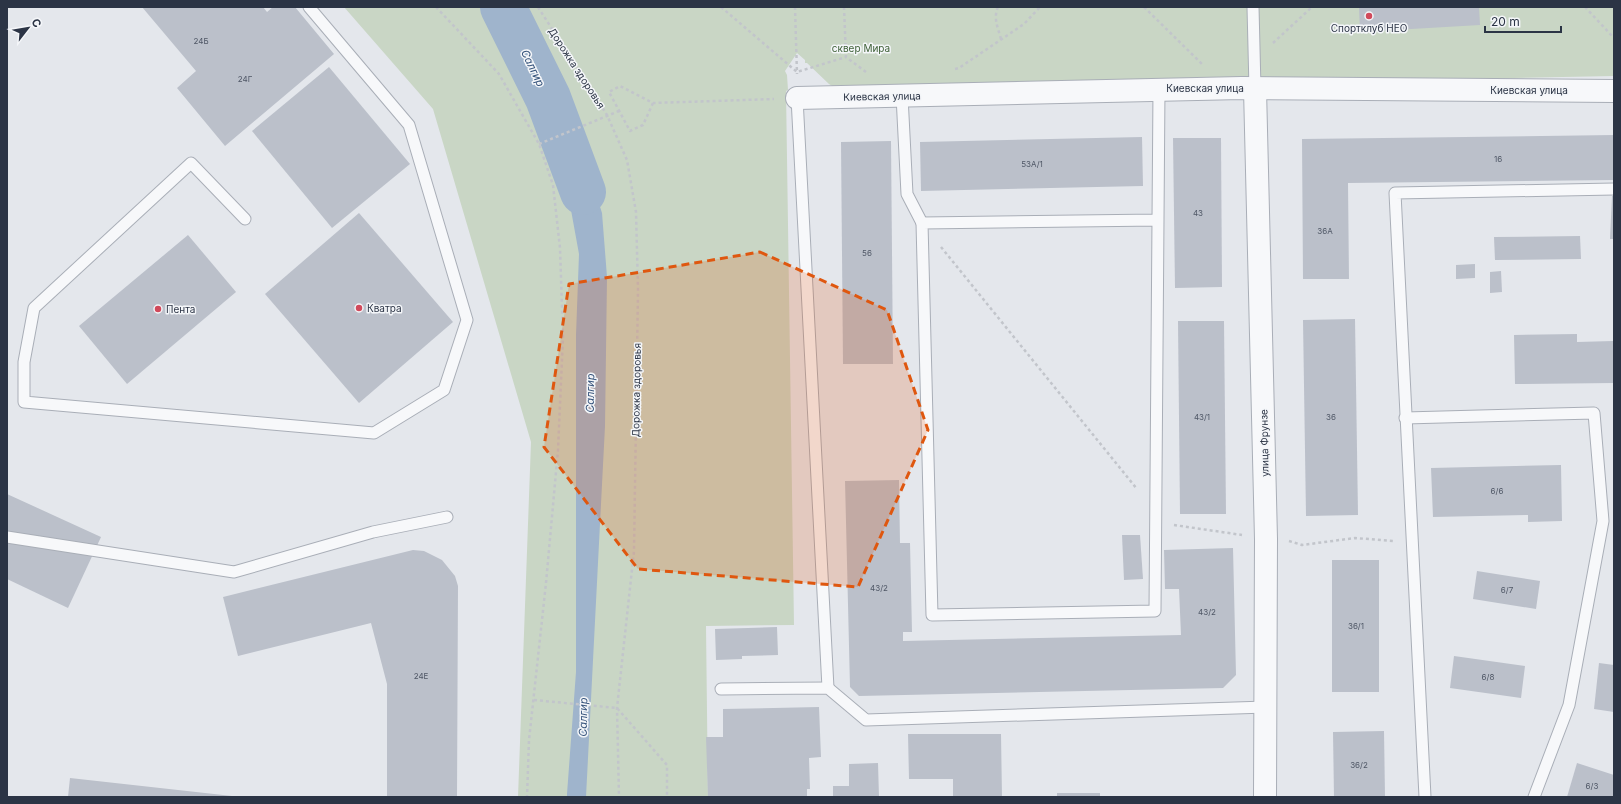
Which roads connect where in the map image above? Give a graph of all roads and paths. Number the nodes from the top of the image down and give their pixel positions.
1 (309, 7) edge
2 (436, 7) edge
3 (538, 7) edge
4 (721, 7) edge
5 (795, 7) edge
6 (844, 7) edge
7 (998, 7) edge
8 (1040, 7) edge
9 (1144, 7) edge
10 (1253, 7) edge
11 (1312, 7) edge
12 (1585, 7) edge
13 (1614, 38) edge
14 (1001, 39) junction
15 (1254, 48) junction
16 (846, 58) junction
17 (952, 69) dead end
18 (1207, 70) dead end
19 (797, 72) junction
20 (868, 73) dead end
21 (1159, 89) junction
22 (1255, 89) junction
23 (1614, 91) edge
24 (902, 96) junction
25 (797, 98) junction
26 (653, 103) junction
27 (619, 111) junction
28 (607, 115) junction
29 (539, 144) junction
30 (1614, 190) edge
31 (245, 219) dead end
32 (1157, 220) junction
33 (922, 223) junction
34 (1405, 418) junction
35 (448, 517) dead end
36 (7, 537) edge
37 (828, 688) junction
38 (721, 689) dead end
39 (534, 700) junction
40 (1266, 707) junction
41 (617, 708) junction
42 (527, 797) edge
43 (618, 797) edge
44 (667, 797) edge
45 (1265, 797) edge
46 (1425, 797) edge
47 (1534, 797) edge

1 - 31 lane
2 - 29 path
3 - 28 path, Дорожка здоровья
4 - 19 path
5 - 19 path
6 - 16 path
7 - 14 path
8 - 14 path
9 - 18 path
10 - 15 lane
11 - 15 path
12 - 13 path
14 - 17 path
15 - 22 lane
16 - 19 path
16 - 20 path
19 - 25 path
21 - 22 street, Киевская улица
21 - 24 street, Киевская улица
21 - 32 lane
22 - 23 street, Киевская улица
22 - 40 street, улица Фрунзе
24 - 25 street, Киевская улица
24 - 33 lane
25 - 26 path
25 - 37 lane
26 - 27 path
26 - 27 path
27 - 28 path
28 - 29 path
28 - 41 path, Дорожка здоровья
29 - 39 path
30 - 34 lane
32 - 33 lane
32 - 33 lane
34 - 46 lane
34 - 47 lane
35 - 36 lane
37 - 38 lane
37 - 40 lane
39 - 41 path
39 - 42 path
40 - 45 street, улица Фрунзе
41 - 43 path, Дорожка здоровья
41 - 44 path

